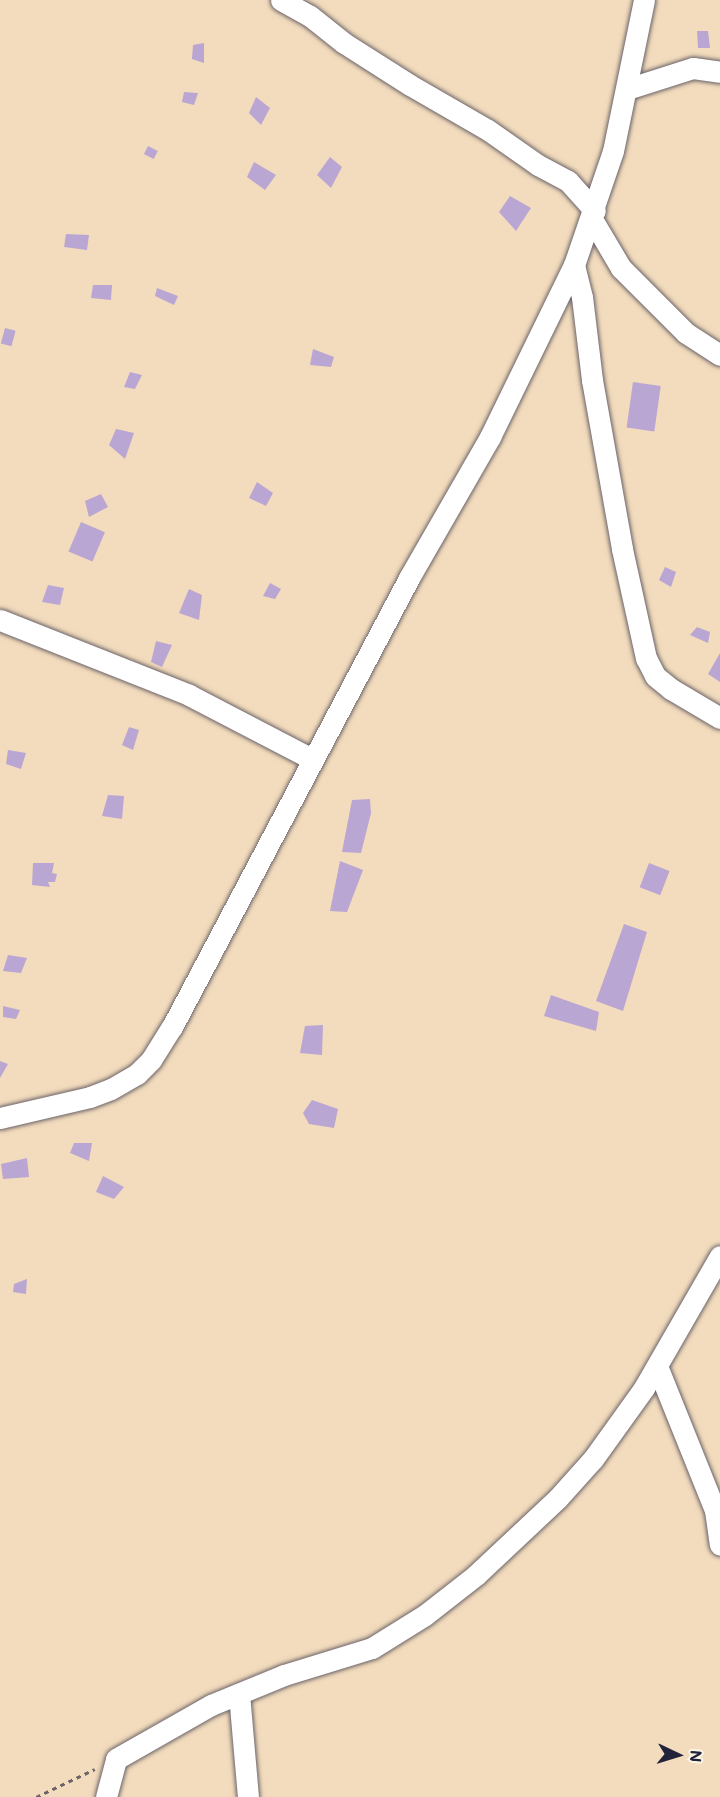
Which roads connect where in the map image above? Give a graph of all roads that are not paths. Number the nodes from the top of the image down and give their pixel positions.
1 (280, 0) edge
2 (644, 0) edge
3 (720, 72) edge
4 (627, 89) junction
5 (608, 168) junction
6 (568, 181) junction
7 (593, 215) junction
8 (574, 266) junction
9 (720, 355) edge
10 (0, 620) edge
11 (720, 718) edge
12 (312, 759) junction
13 (0, 1119) edge
14 (720, 1256) edge
15 (657, 1366) junction
16 (720, 1545) edge
17 (239, 1694) junction
18 (106, 1797) edge
19 (248, 1797) edge

1 - 6 street
2 - 4 street
3 - 4 street
4 - 5 street
5 - 6 street
5 - 7 street
6 - 7 street
7 - 8 street
7 - 9 street
8 - 11 street
8 - 12 street
10 - 12 street
12 - 13 street
14 - 15 street
15 - 16 street
15 - 17 street
17 - 18 street
17 - 19 street

